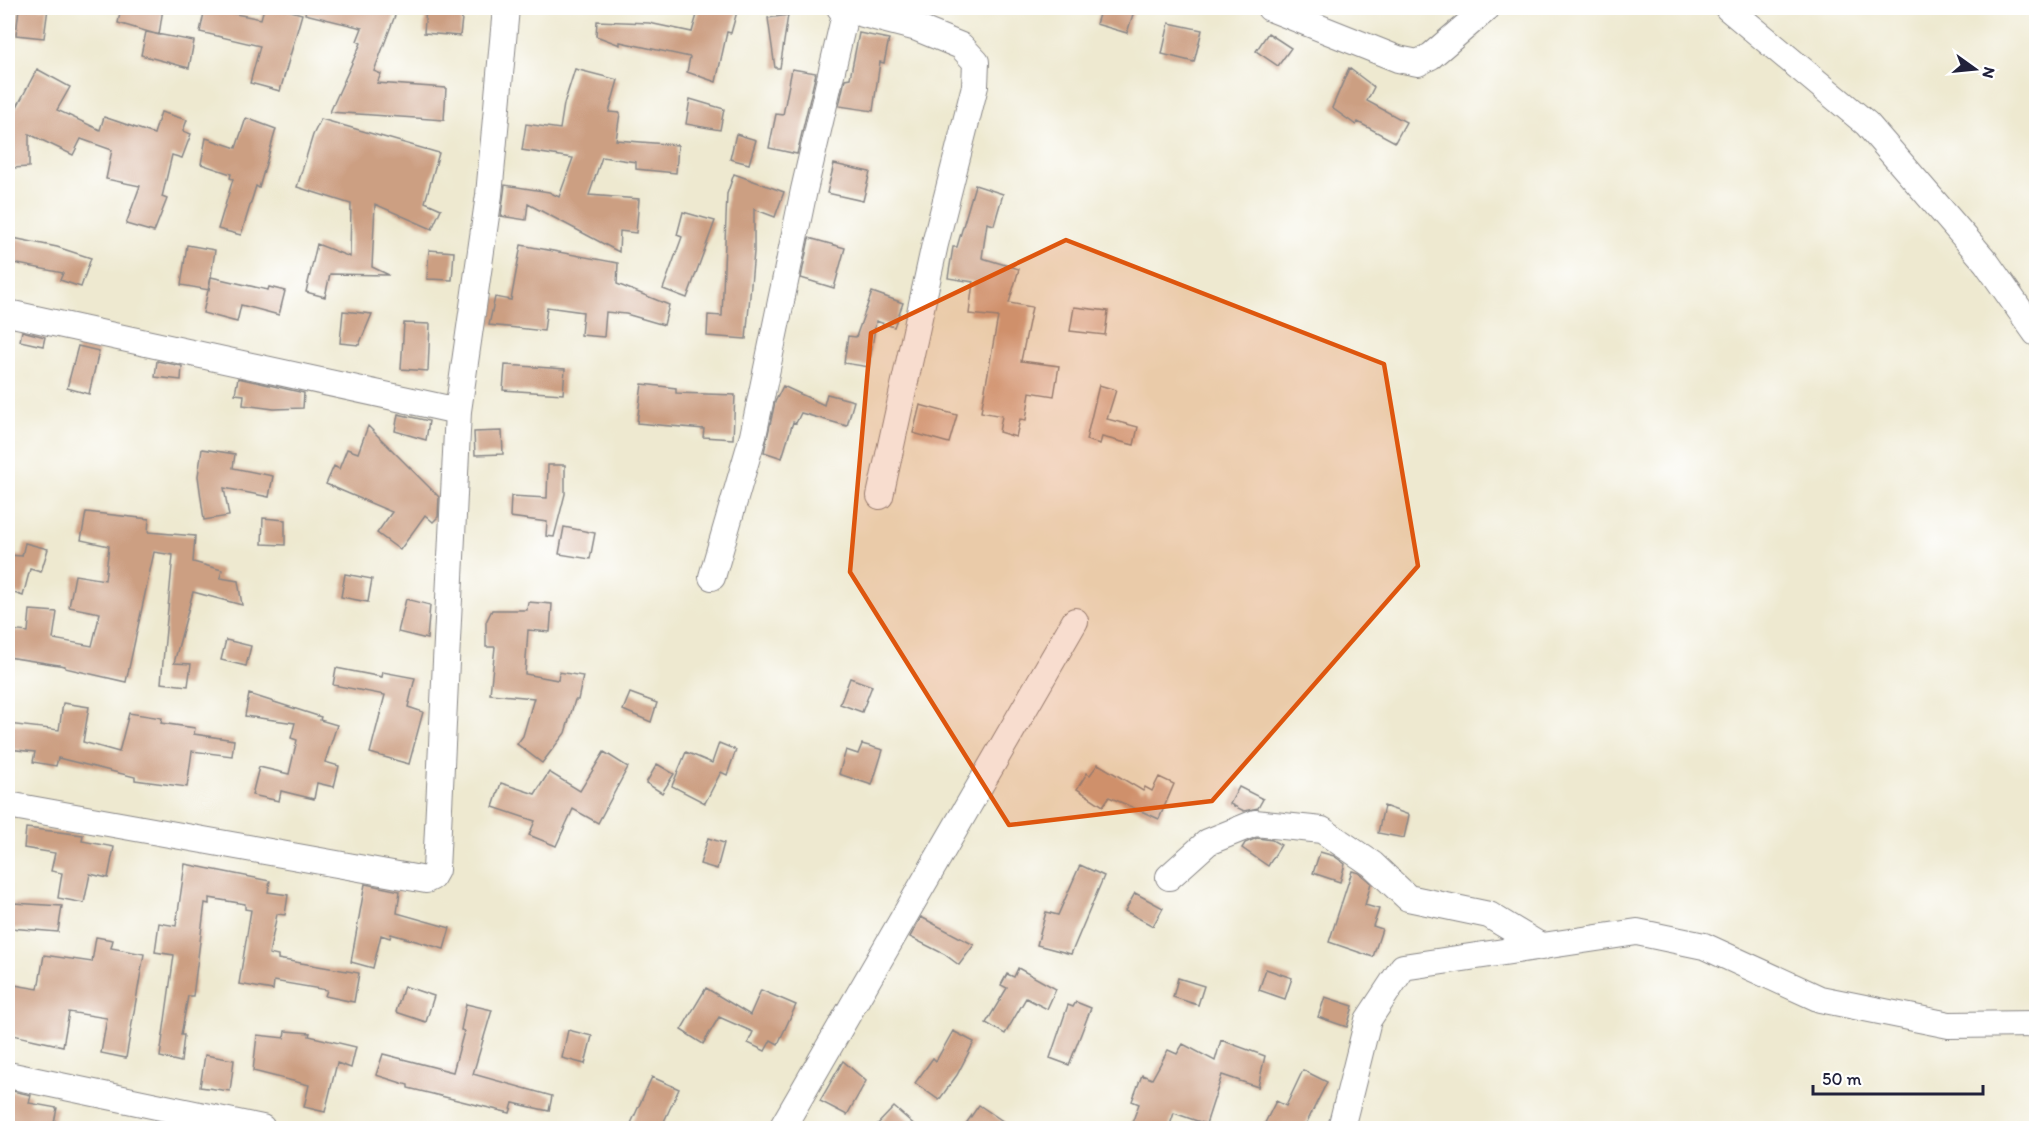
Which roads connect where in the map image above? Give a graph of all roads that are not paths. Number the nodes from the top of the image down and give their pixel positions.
1 (506, 8) edge
2 (1270, 8) edge
3 (1487, 8) edge
4 (1728, 8) edge
5 (843, 9) edge
6 (8, 313) edge
7 (2037, 333) edge
8 (458, 411) junction
9 (880, 496) dead end
10 (712, 577) dead end
11 (1075, 621) dead end
12 (8, 805) edge
13 (1168, 877) dead end
14 (1542, 947) junction
15 (2037, 1024) edge
16 (8, 1075) edge
17 (262, 1128) edge
18 (782, 1128) edge
19 (1341, 1128) edge

1 - 8 street
2 - 3 street
4 - 7 street
5 - 9 street
5 - 10 street
6 - 8 street
8 - 12 street
11 - 18 street
13 - 14 street
14 - 15 street
14 - 19 street
16 - 17 street

